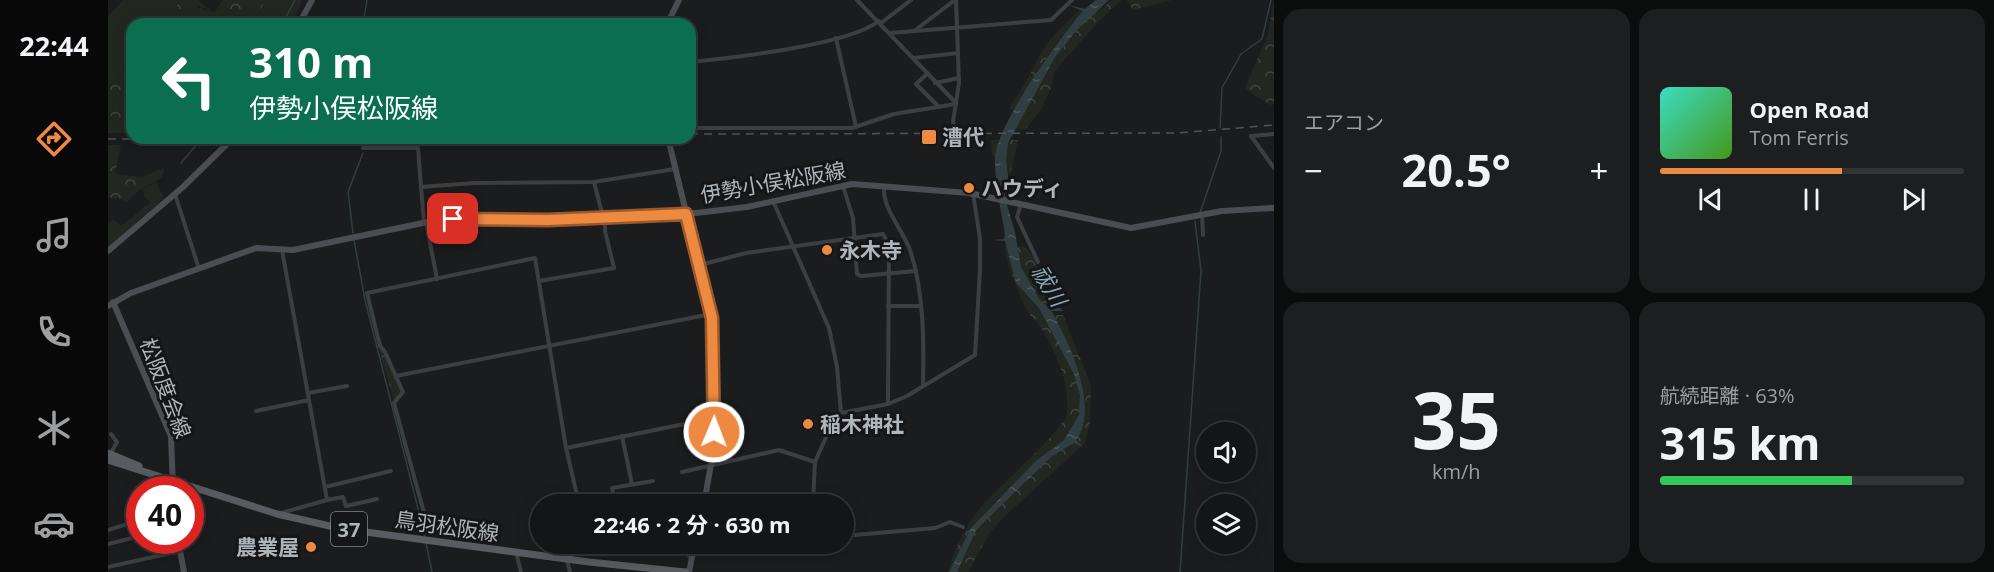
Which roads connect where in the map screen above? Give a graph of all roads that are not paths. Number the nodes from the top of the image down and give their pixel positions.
1 (312, 0) edge
2 (680, 0) edge
3 (857, 0) edge
4 (911, 0) edge
5 (956, 0) edge
6 (1072, 0) edge
7 (302, 18) edge
8 (671, 18) edge
9 (880, 22) junction
10 (958, 28) junction
11 (913, 31) junction
12 (890, 33) junction
13 (836, 38) junction
14 (958, 53) junction
15 (912, 58) junction
16 (696, 61) edge
17 (927, 74) junction
18 (959, 78) junction
19 (935, 83) junction
20 (956, 104) junction
21 (939, 108) junction
22 (856, 127) junction
23 (696, 128) edge
24 (956, 132) dead end
25 (1274, 134) edge
26 (227, 144) edge
27 (670, 144) edge
28 (363, 148) dead end
29 (1274, 168) edge
30 (676, 169) junction
31 (594, 182) junction
32 (843, 185) junction
33 (884, 185) junction
34 (421, 187) junction
35 (973, 193) junction
36 (175, 194) junction
37 (773, 201) junction
38 (1020, 204) junction
39 (1274, 208) edge
40 (686, 214) junction
41 (1202, 216) junction
42 (604, 217) junction
43 (425, 222) junction
44 (1203, 235) dead end
45 (853, 238) junction
46 (792, 246) junction
47 (282, 250) junction
48 (108, 251) edge
49 (1038, 262) dead end
50 (700, 266) junction
51 (200, 269) junction
52 (916, 271) junction
53 (888, 274) junction
54 (437, 279) junction
55 (538, 281) junction
56 (111, 304) edge
57 (888, 306) junction
58 (920, 306) junction
59 (712, 314) junction
60 (549, 346) junction
61 (396, 376) junction
62 (347, 386) dead end
63 (923, 387) junction
64 (308, 393) junction
65 (309, 399) junction
66 (888, 404) junction
67 (256, 411) dead end
68 (842, 413) junction
69 (714, 418) junction
70 (111, 434) dead end
71 (622, 436) junction
72 (566, 448) junction
73 (109, 455) edge
74 (815, 462) junction
75 (712, 466) junction
76 (391, 471) dead end
77 (682, 472) dead end
78 (154, 476) edge
79 (173, 476) edge
80 (652, 481) dead end
81 (632, 484) junction
82 (325, 487) junction
83 (204, 494) edge
84 (577, 494) edge
85 (613, 494) edge
86 (706, 494) edge
87 (813, 494) edge
88 (376, 499) dead end
89 (327, 500) junction
90 (424, 513) dead end
91 (277, 514) junction
92 (126, 524) edge
93 (963, 527) dead end
94 (108, 530) edge
95 (854, 535) edge
96 (126, 540) edge
97 (108, 544) edge
98 (516, 552) junction
99 (166, 554) edge
100 (180, 554) edge
101 (688, 554) edge
102 (692, 554) edge
103 (691, 558) junction
104 (567, 559) junction
105 (108, 567) edge
106 (672, 571) edge
107 (183, 572) edge
108 (521, 572) edge
109 (570, 572) edge
110 (687, 572) edge

1 - 7 main road
2 - 8 main road
3 - 9 street
4 - 9 street
5 - 10 street
5 - 11 street
6 - 10 street
9 - 12 street
9 - 13 street
10 - 11 street
10 - 14 street
11 - 12 street
12 - 15 street
13 - 16 street
13 - 22 street
14 - 15 street
14 - 18 street
15 - 17 street
17 - 19 street
17 - 21 street
18 - 19 street
18 - 20 street
19 - 20 street
20 - 21 street
20 - 24 street
21 - 22 street
22 - 23 street
25 - 29 street
26 - 36 main road
27 - 30 main road
28 - 34 street
30 - 31 street
30 - 40 main road
31 - 34 street
31 - 42 street
32 - 33 main road, 伊勢小俣松阪線
32 - 37 main road, 伊勢小俣松阪線
32 - 45 street
33 - 35 main road, 伊勢小俣松阪線
33 - 52 street
34 - 43 street
35 - 38 main road, 伊勢小俣松阪線
35 - 63 street
36 - 48 main road
36 - 51 street
37 - 40 main road, 伊勢小俣松阪線
37 - 46 street
38 - 41 main road, 伊勢小俣松阪線
38 - 49 street
39 - 41 main road, 伊勢小俣松阪線
40 - 42 main road, 伊勢小俣松阪線
40 - 50 main road
41 - 44 street
42 - 43 main road, 伊勢小俣松阪線
42 - 55 street
43 - 47 main road, 伊勢小俣松阪線
43 - 54 street
45 - 46 street
45 - 53 street
45 - 53 street
46 - 50 street
46 - 68 street
47 - 51 main road, 伊勢小俣松阪線
47 - 64 street
50 - 59 main road
51 - 56 main road, 伊勢小俣松阪線
52 - 53 street
52 - 58 street
53 - 57 street
54 - 55 street
54 - 61 street
55 - 60 street
56 - 79 main road, 松阪度会線
57 - 58 street
57 - 66 street
58 - 63 street
59 - 60 street
59 - 69 main road
60 - 61 street
60 - 72 street
61 - 90 street
62 - 64 street
63 - 66 street
64 - 65 street
65 - 67 street
65 - 82 street
66 - 68 street
68 - 74 street
69 - 71 street
69 - 75 main road
70 - 73 street
71 - 72 street
71 - 81 street
72 - 84 street
73 - 78 main road, 鳥羽松阪線 / 37
74 - 75 street
74 - 87 street
75 - 77 street
75 - 86 main road
76 - 82 street
80 - 81 street
81 - 85 street
82 - 89 street
83 - 91 main road, 鳥羽松阪線 / 37
88 - 89 street
89 - 91 street
91 - 98 main road, 鳥羽松阪線 / 37
92 - 94 street
93 - 95 street
96 - 97 street
98 - 104 main road, 鳥羽松阪線 / 37
98 - 108 street
99 - 105 street
100 - 107 main road
101 - 103 street
102 - 103 main road
103 - 110 main road
104 - 106 main road, 鳥羽松阪線 / 37
104 - 109 street
106 - 110 main road, 鳥羽松阪線 / 37

